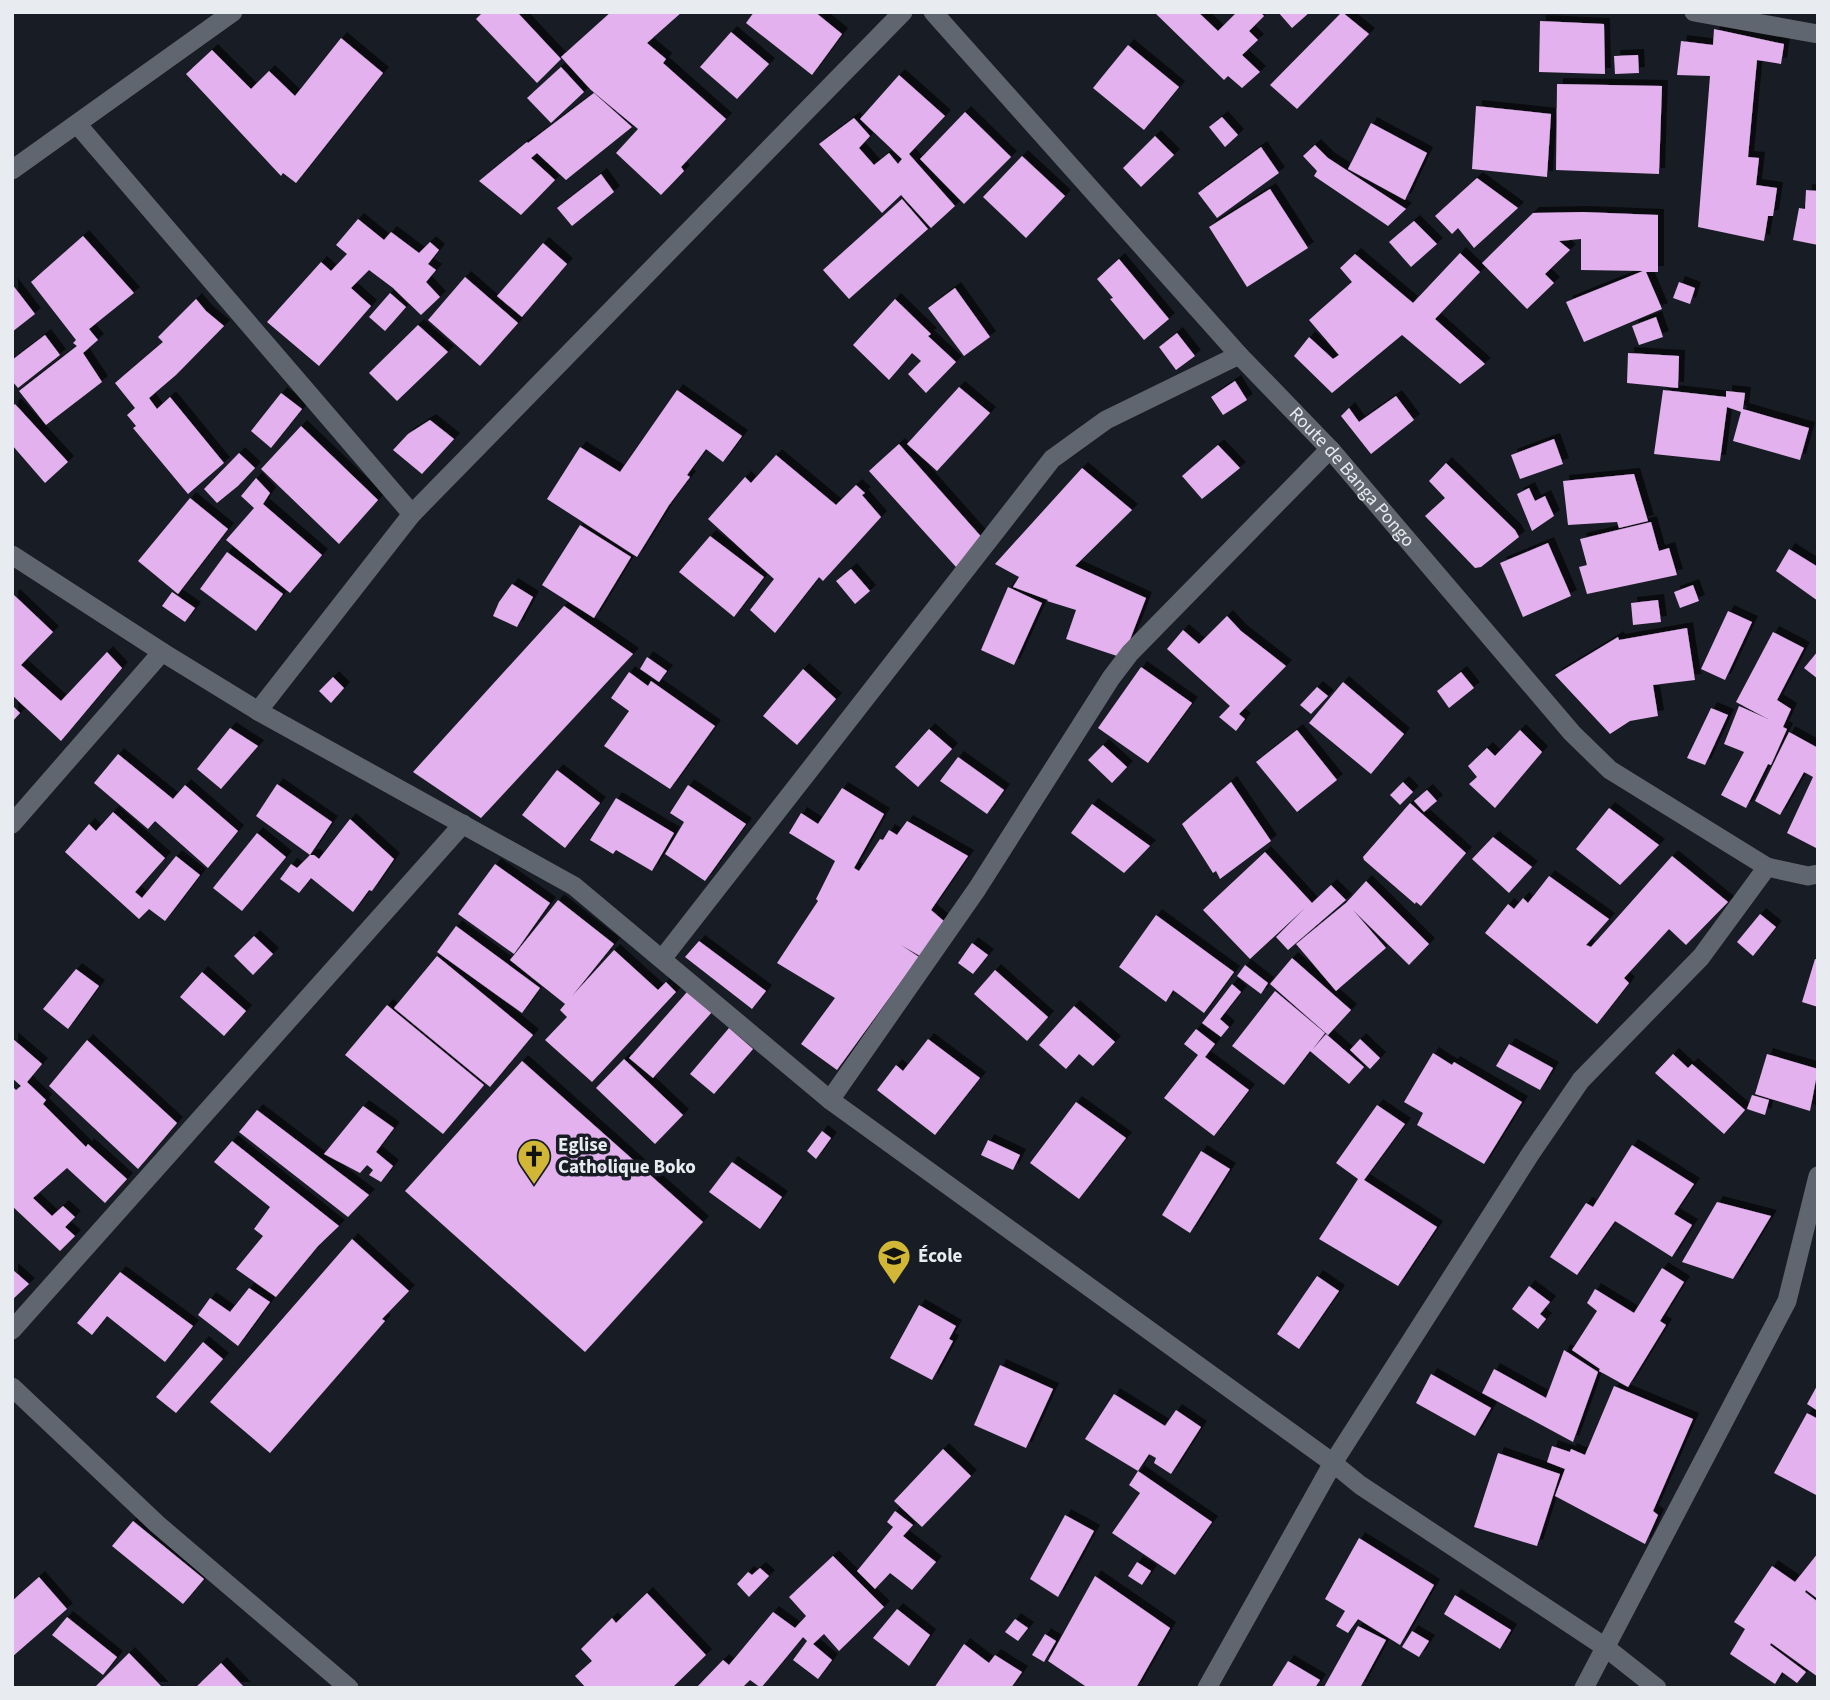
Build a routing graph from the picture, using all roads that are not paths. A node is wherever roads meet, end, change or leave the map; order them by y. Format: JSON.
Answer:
{"nodes":[{"id":1,"x":233,"y":12,"type":"edge"},
{"id":2,"x":903,"y":12,"type":"edge"},
{"id":3,"x":933,"y":12,"type":"edge"},
{"id":4,"x":1694,"y":12,"type":"edge"},
{"id":5,"x":1818,"y":34,"type":"edge"},
{"id":6,"x":77,"y":124,"type":"junction"},
{"id":7,"x":12,"y":170,"type":"edge"},
{"id":8,"x":1239,"y":355,"type":"junction"},
{"id":9,"x":1331,"y":449,"type":"junction"},
{"id":10,"x":412,"y":514,"type":"junction"},
{"id":11,"x":12,"y":555,"type":"edge"},
{"id":12,"x":162,"y":652,"type":"junction"},
{"id":13,"x":258,"y":711,"type":"junction"},
{"id":14,"x":12,"y":824,"type":"edge"},
{"id":15,"x":463,"y":824,"type":"junction"},
{"id":16,"x":1767,"y":867,"type":"junction"},
{"id":17,"x":1818,"y":874,"type":"edge"},
{"id":18,"x":662,"y":959,"type":"junction"},
{"id":19,"x":830,"y":1100,"type":"junction"},
{"id":20,"x":1818,"y":1175,"type":"edge"},
{"id":21,"x":12,"y":1330,"type":"edge"},
{"id":22,"x":12,"y":1387,"type":"edge"},
{"id":23,"x":1333,"y":1463,"type":"junction"},
{"id":24,"x":1605,"y":1647,"type":"junction"},
{"id":25,"x":349,"y":1688,"type":"edge"},
{"id":26,"x":1207,"y":1688,"type":"edge"},
{"id":27,"x":1584,"y":1688,"type":"edge"},
{"id":28,"x":1657,"y":1688,"type":"edge"}],
"edges":[{"from":1,"to":6,"type":"street"},
{"from":2,"to":10,"type":"street"},
{"from":3,"to":8,"type":"street","name":"Route de Banga Pongo"},
{"from":4,"to":5,"type":"street"},
{"from":6,"to":7,"type":"street"},
{"from":6,"to":10,"type":"street"},
{"from":8,"to":9,"type":"street","name":"Route de Banga Pongo"},
{"from":8,"to":18,"type":"street"},
{"from":9,"to":16,"type":"street","name":"Route de Banga Pongo"},
{"from":9,"to":19,"type":"street"},
{"from":10,"to":13,"type":"street"},
{"from":11,"to":12,"type":"street"},
{"from":12,"to":13,"type":"street"},
{"from":12,"to":14,"type":"street"},
{"from":13,"to":15,"type":"street"},
{"from":15,"to":18,"type":"street"},
{"from":15,"to":21,"type":"street"},
{"from":16,"to":17,"type":"street","name":"Route de Banga Pongo"},
{"from":16,"to":23,"type":"street"},
{"from":18,"to":19,"type":"street"},
{"from":19,"to":23,"type":"street"},
{"from":20,"to":24,"type":"street"},
{"from":22,"to":25,"type":"street"},
{"from":23,"to":24,"type":"street"},
{"from":23,"to":26,"type":"street"},
{"from":24,"to":27,"type":"street"},
{"from":24,"to":28,"type":"street"}]}
